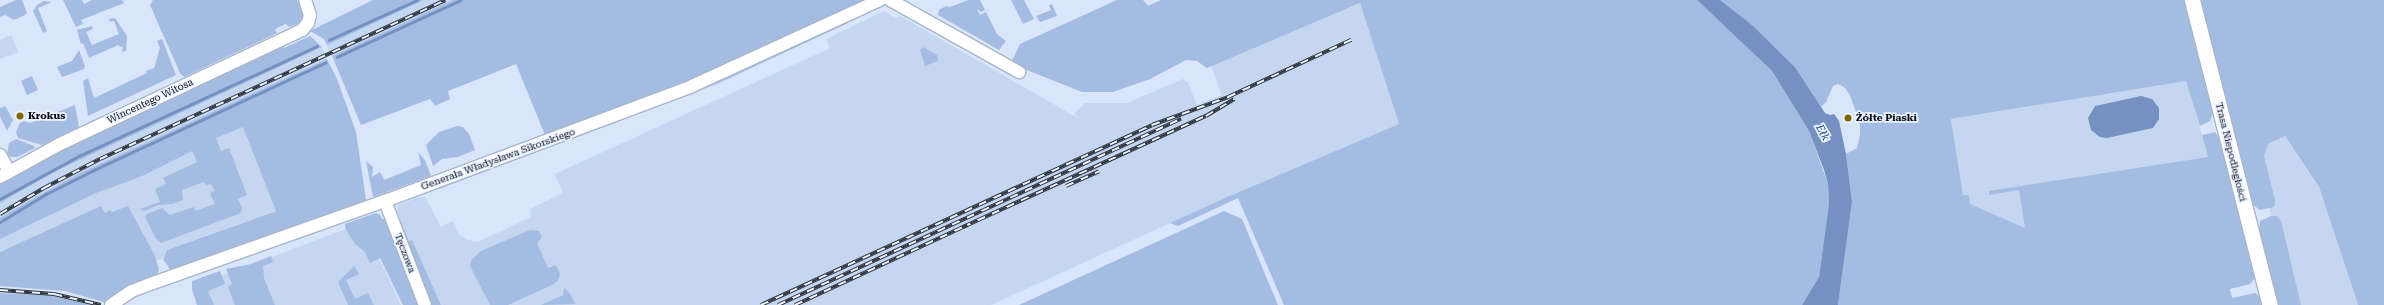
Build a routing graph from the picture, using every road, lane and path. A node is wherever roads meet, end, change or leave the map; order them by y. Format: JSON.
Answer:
{"nodes":[{"id":1,"x":305,"y":0,"type":"edge"},
{"id":2,"x":880,"y":0,"type":"edge"},
{"id":3,"x":890,"y":0,"type":"edge"},
{"id":4,"x":2192,"y":0,"type":"edge"},
{"id":5,"x":1019,"y":72,"type":"dead end"},
{"id":6,"x":0,"y":155,"type":"edge"},
{"id":7,"x":4,"y":174,"type":"edge"},
{"id":8,"x":385,"y":201,"type":"junction"},
{"id":9,"x":111,"y":305,"type":"edge"},
{"id":10,"x":425,"y":305,"type":"edge"},
{"id":11,"x":2270,"y":305,"type":"edge"}],
"edges":[{"from":1,"to":7,"type":"street","name":"Wincentego Witosa"},
{"from":2,"to":8,"type":"street","name":"Generała Władysława Sikorskiego"},
{"from":3,"to":5,"type":"street"},
{"from":4,"to":11,"type":"main road","name":"Trasa Niepodległości"},
{"from":6,"to":7,"type":"street"},
{"from":8,"to":9,"type":"street","name":"Generała Władysława Sikorskiego"},
{"from":8,"to":10,"type":"street","name":"Tęczowa"}]}
